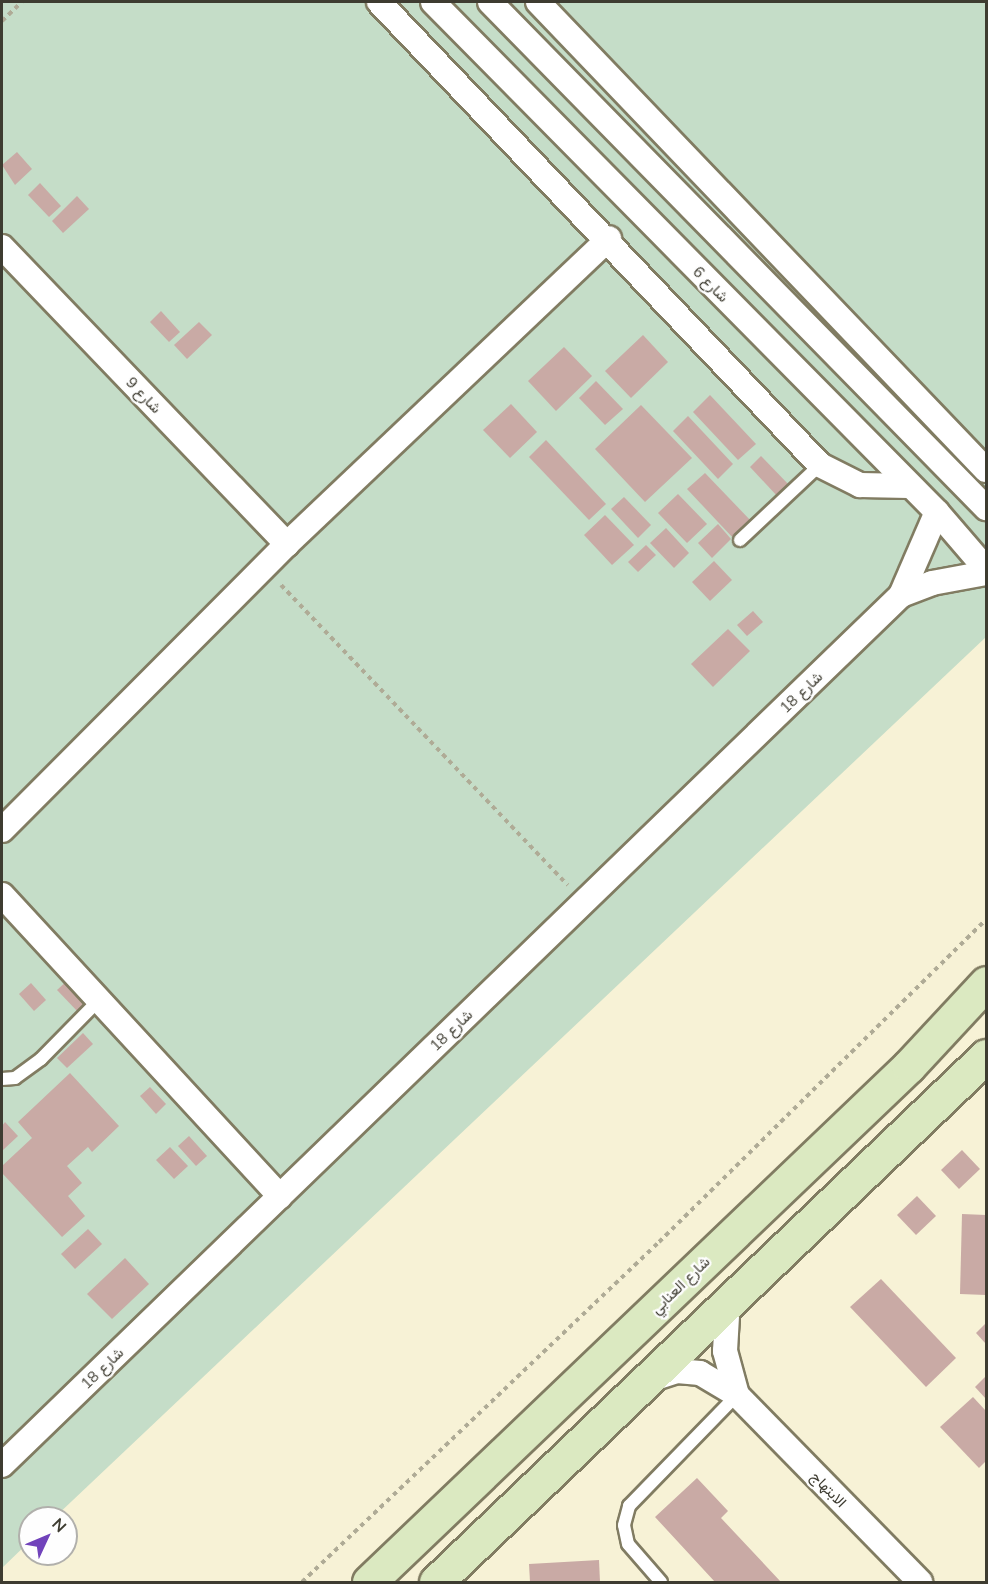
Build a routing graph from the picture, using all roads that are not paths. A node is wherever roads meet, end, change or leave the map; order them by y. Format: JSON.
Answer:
{"nodes":[{"id":1,"x":379,"y":2,"type":"edge"},
{"id":2,"x":433,"y":2,"type":"edge"},
{"id":3,"x":490,"y":2,"type":"edge"},
{"id":4,"x":538,"y":2,"type":"edge"},
{"id":5,"x":609,"y":238,"type":"junction"},
{"id":6,"x":2,"y":247,"type":"edge"},
{"id":7,"x":820,"y":465,"type":"junction"},
{"id":8,"x":987,"y":470,"type":"edge"},
{"id":9,"x":909,"y":486,"type":"junction"},
{"id":10,"x":987,"y":508,"type":"edge"},
{"id":11,"x":937,"y":512,"type":"junction"},
{"id":12,"x":740,"y":540,"type":"dead end"},
{"id":13,"x":287,"y":544,"type":"junction"},
{"id":14,"x":987,"y":571,"type":"edge"},
{"id":15,"x":901,"y":595,"type":"junction"},
{"id":16,"x":2,"y":830,"type":"edge"},
{"id":17,"x":2,"y":895,"type":"edge"},
{"id":18,"x":987,"y":983,"type":"edge"},
{"id":19,"x":98,"y":1001,"type":"junction"},
{"id":20,"x":987,"y":1056,"type":"edge"},
{"id":21,"x":2,"y":1079,"type":"edge"},
{"id":22,"x":280,"y":1196,"type":"junction"},
{"id":23,"x":728,"y":1299,"type":"junction"},
{"id":24,"x":643,"y":1381,"type":"junction"},
{"id":25,"x":737,"y":1395,"type":"junction"},
{"id":26,"x":2,"y":1465,"type":"edge"},
{"id":27,"x":369,"y":1582,"type":"edge"},
{"id":28,"x":436,"y":1582,"type":"edge"},
{"id":29,"x":661,"y":1582,"type":"edge"},
{"id":30,"x":920,"y":1582,"type":"edge"}],
"edges":[{"from":1,"to":5,"type":"street"},
{"from":2,"to":9,"type":"street","name":"شارع 6"},
{"from":3,"to":10,"type":"street"},
{"from":4,"to":8,"type":"street"},
{"from":5,"to":7,"type":"street"},
{"from":5,"to":13,"type":"street"},
{"from":6,"to":13,"type":"street","name":"شارع 9"},
{"from":7,"to":9,"type":"street"},
{"from":7,"to":12,"type":"lane"},
{"from":9,"to":11,"type":"street","name":"شارع 6"},
{"from":11,"to":14,"type":"street","name":"شارع 6"},
{"from":11,"to":15,"type":"street","name":"شارع 18"},
{"from":13,"to":16,"type":"street"},
{"from":14,"to":15,"type":"street","name":"شارع 18"},
{"from":15,"to":22,"type":"street","name":"شارع 18"},
{"from":17,"to":19,"type":"street"},
{"from":18,"to":27,"type":"street","name":"شارع العنابي"},
{"from":19,"to":21,"type":"lane"},
{"from":19,"to":22,"type":"street"},
{"from":20,"to":23,"type":"street"},
{"from":22,"to":26,"type":"street","name":"شارع 18"},
{"from":23,"to":24,"type":"street"},
{"from":23,"to":25,"type":"street","name":"الابتهاج"},
{"from":24,"to":25,"type":"street","name":"الابتهاج"},
{"from":24,"to":28,"type":"street"},
{"from":25,"to":29,"type":"lane"},
{"from":25,"to":30,"type":"street","name":"الابتهاج"}]}
